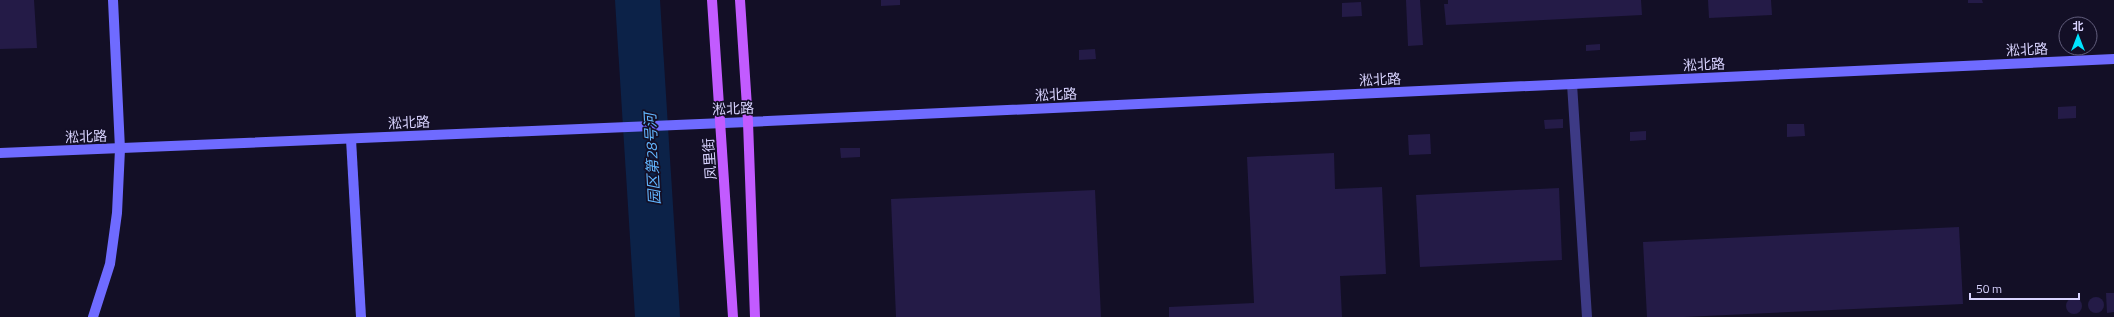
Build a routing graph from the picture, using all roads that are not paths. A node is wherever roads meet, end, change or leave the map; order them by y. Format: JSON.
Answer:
{"nodes":[{"id":1,"x":113,"y":0,"type":"edge"},
{"id":2,"x":712,"y":0,"type":"edge"},
{"id":3,"x":740,"y":0,"type":"edge"},
{"id":4,"x":2114,"y":59,"type":"edge"},
{"id":5,"x":1572,"y":84,"type":"junction"},
{"id":6,"x":748,"y":122,"type":"junction"},
{"id":7,"x":721,"y":123,"type":"junction"},
{"id":8,"x":351,"y":139,"type":"junction"},
{"id":9,"x":120,"y":149,"type":"junction"},
{"id":10,"x":0,"y":153,"type":"edge"},
{"id":11,"x":93,"y":317,"type":"edge"},
{"id":12,"x":361,"y":317,"type":"edge"},
{"id":13,"x":733,"y":317,"type":"edge"},
{"id":14,"x":755,"y":317,"type":"edge"},
{"id":15,"x":1587,"y":317,"type":"edge"}],
"edges":[{"from":1,"to":9,"type":"street"},
{"from":2,"to":7,"type":"main road","name":"凤里街"},
{"from":3,"to":6,"type":"main road"},
{"from":4,"to":5,"type":"street","name":"淞北路"},
{"from":5,"to":6,"type":"street","name":"淞北路"},
{"from":5,"to":15,"type":"street"},
{"from":6,"to":7,"type":"street","name":"淞北路"},
{"from":6,"to":14,"type":"main road"},
{"from":7,"to":8,"type":"street","name":"淞北路"},
{"from":7,"to":13,"type":"main road","name":"凤里街"},
{"from":8,"to":9,"type":"street","name":"淞北路"},
{"from":8,"to":12,"type":"street"},
{"from":9,"to":10,"type":"street","name":"淞北路"},
{"from":9,"to":11,"type":"street"}]}
